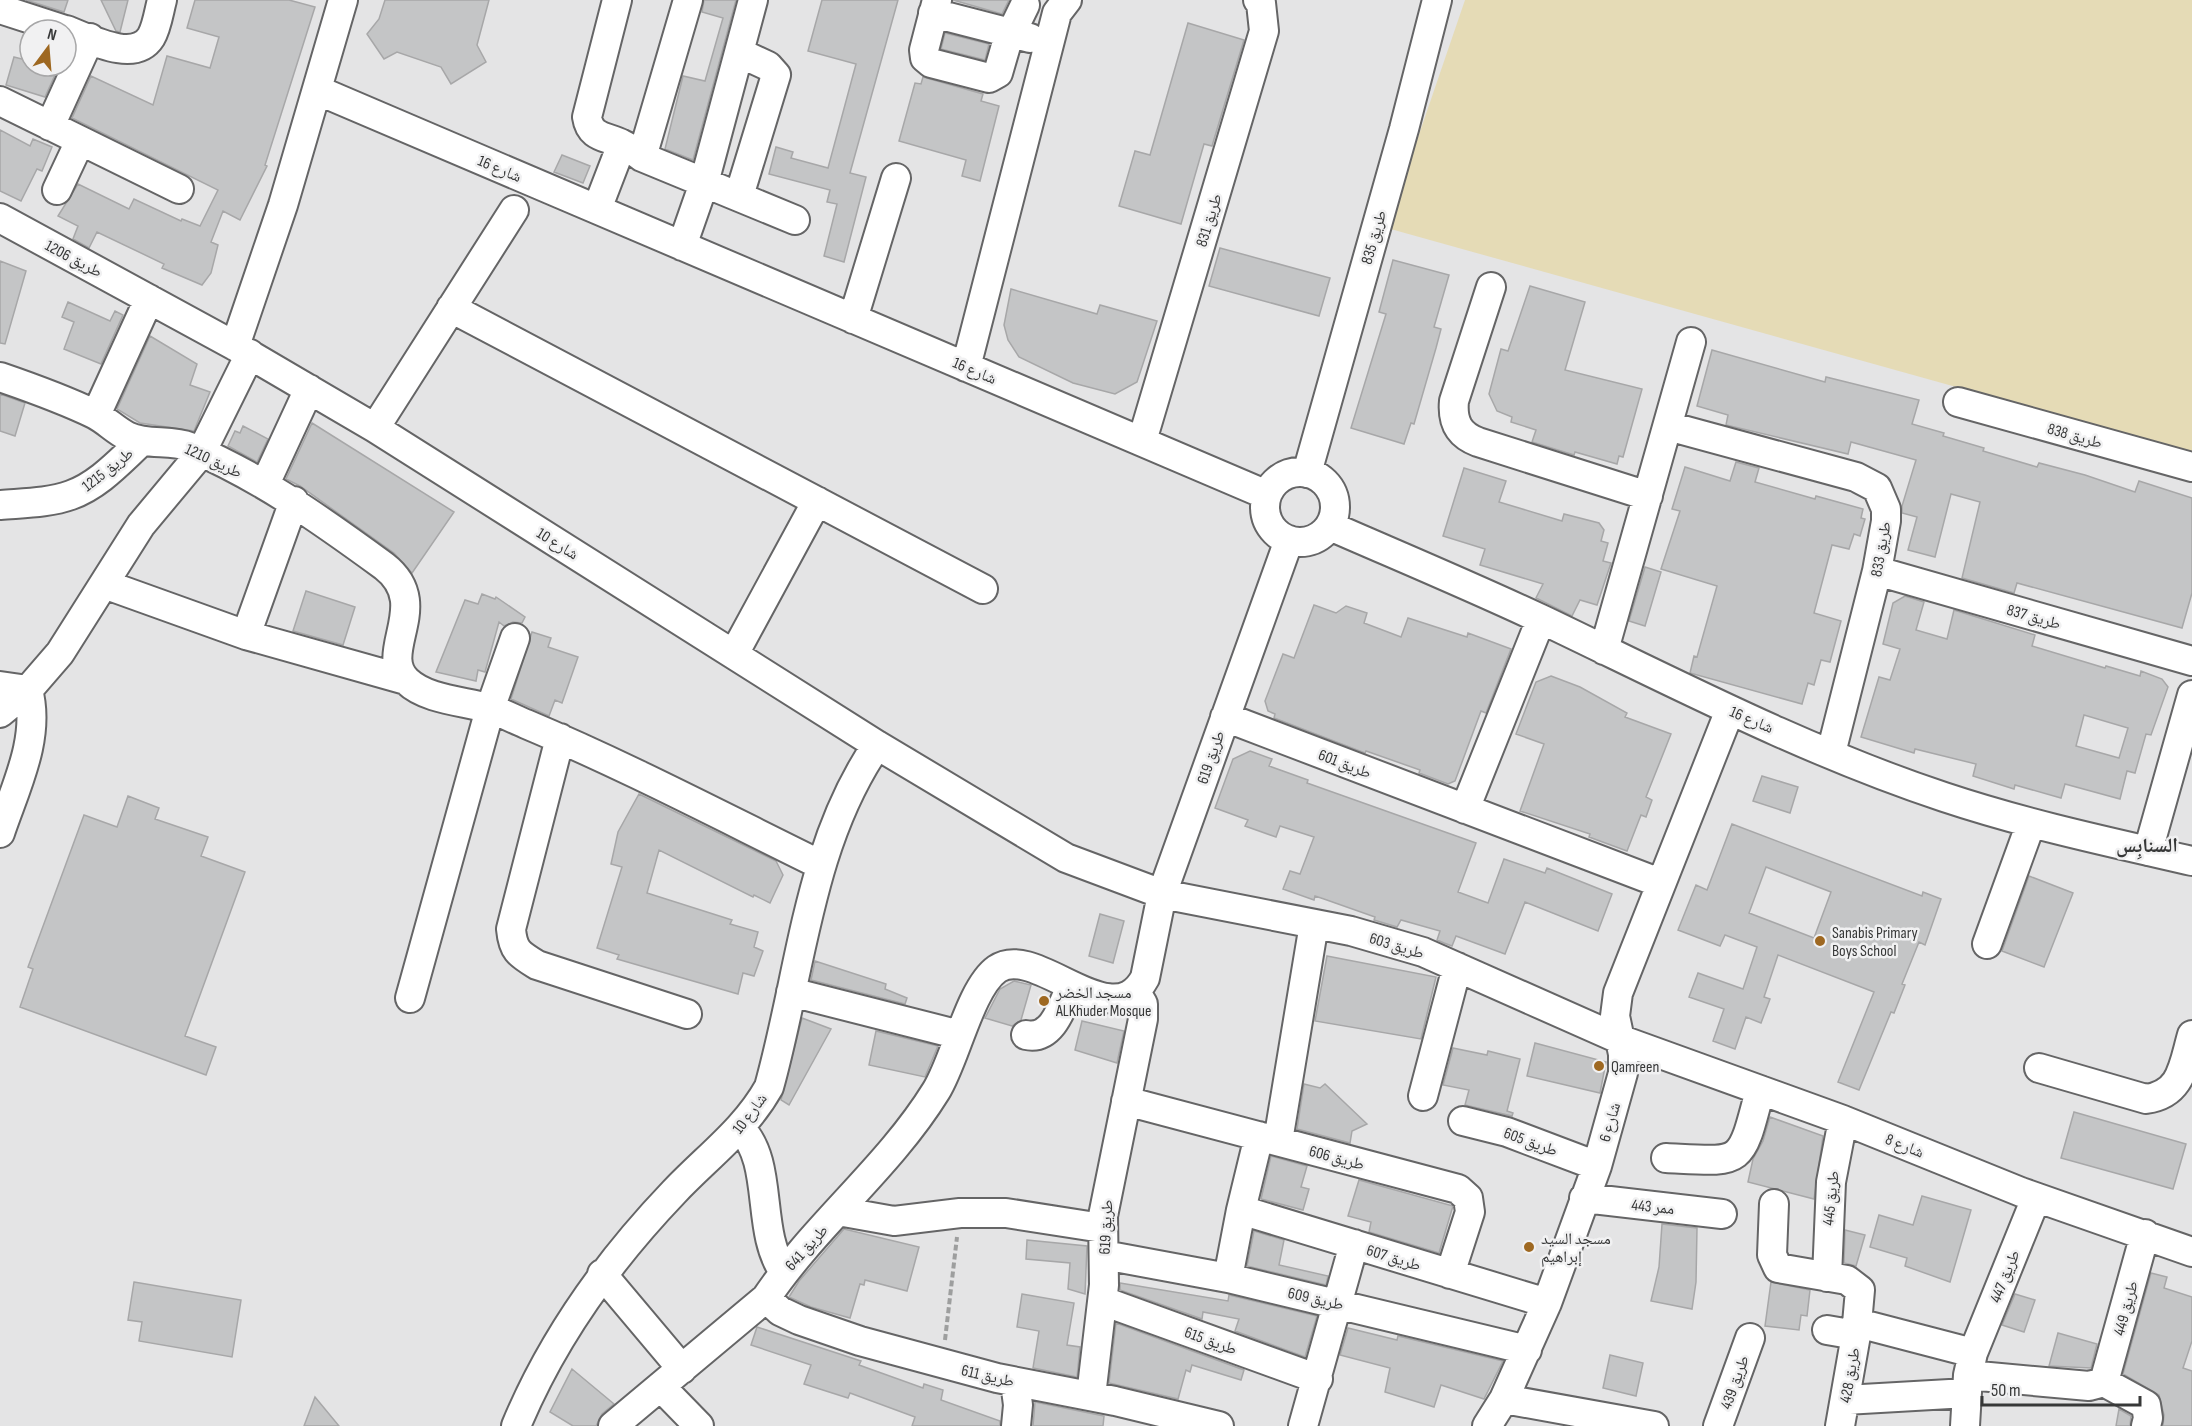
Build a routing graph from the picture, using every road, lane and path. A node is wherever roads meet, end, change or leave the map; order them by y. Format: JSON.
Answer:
{"nodes":[{"id":1,"x":162,"y":0,"type":"edge"},
{"id":2,"x":343,"y":0,"type":"edge"},
{"id":3,"x":617,"y":0,"type":"edge"},
{"id":4,"x":688,"y":0,"type":"edge"},
{"id":5,"x":753,"y":0,"type":"edge"},
{"id":6,"x":1067,"y":0,"type":"edge"},
{"id":7,"x":1258,"y":0,"type":"edge"},
{"id":8,"x":1437,"y":0,"type":"edge"},
{"id":9,"x":1025,"y":5,"type":"dead end"},
{"id":10,"x":935,"y":7,"type":"edge"},
{"id":11,"x":0,"y":9,"type":"edge"},
{"id":12,"x":28,"y":18,"type":"edge"},
{"id":13,"x":78,"y":34,"type":"edge"},
{"id":14,"x":1011,"y":34,"type":"junction"},
{"id":15,"x":1050,"y":41,"type":"junction"},
{"id":16,"x":740,"y":53,"type":"junction"},
{"id":17,"x":62,"y":78,"type":"edge"},
{"id":18,"x":317,"y":90,"type":"junction"},
{"id":19,"x":0,"y":101,"type":"edge"},
{"id":20,"x":50,"y":126,"type":"junction"},
{"id":21,"x":80,"y":141,"type":"junction"},
{"id":22,"x":632,"y":151,"type":"junction"},
{"id":23,"x":896,"y":178,"type":"dead end"},
{"id":24,"x":704,"y":183,"type":"junction"},
{"id":25,"x":179,"y":189,"type":"dead end"},
{"id":26,"x":57,"y":190,"type":"dead end"},
{"id":27,"x":739,"y":196,"type":"junction"},
{"id":28,"x":597,"y":209,"type":"junction"},
{"id":29,"x":514,"y":210,"type":"dead end"},
{"id":30,"x":0,"y":218,"type":"edge"},
{"id":31,"x":795,"y":220,"type":"dead end"},
{"id":32,"x":682,"y":246,"type":"junction"},
{"id":33,"x":1491,"y":287,"type":"dead end"},
{"id":34,"x":149,"y":299,"type":"junction"},
{"id":35,"x":451,"y":308,"type":"junction"},
{"id":36,"x":853,"y":319,"type":"junction"},
{"id":37,"x":1692,"y":342,"type":"dead end"},
{"id":38,"x":242,"y":350,"type":"junction"},
{"id":39,"x":966,"y":367,"type":"junction"},
{"id":40,"x":0,"y":378,"type":"edge"},
{"id":41,"x":309,"y":389,"type":"junction"},
{"id":42,"x":1958,"y":402,"type":"dead end"},
{"id":43,"x":96,"y":415,"type":"junction"},
{"id":44,"x":1668,"y":426,"type":"junction"},
{"id":45,"x":375,"y":428,"type":"junction"},
{"id":46,"x":142,"y":441,"type":"junction"},
{"id":47,"x":1142,"y":441,"type":"junction"},
{"id":48,"x":201,"y":453,"type":"junction"},
{"id":49,"x":2192,"y":467,"type":"edge"},
{"id":50,"x":1307,"y":473,"type":"junction"},
{"id":51,"x":265,"y":484,"type":"junction"},
{"id":52,"x":1267,"y":495,"type":"junction"},
{"id":53,"x":1648,"y":496,"type":"junction"},
{"id":54,"x":294,"y":501,"type":"junction"},
{"id":55,"x":817,"y":501,"type":"junction"},
{"id":56,"x":0,"y":505,"type":"edge"},
{"id":57,"x":1330,"y":526,"type":"junction"},
{"id":58,"x":1288,"y":540,"type":"junction"},
{"id":59,"x":1877,"y":571,"type":"junction"},
{"id":60,"x":104,"y":584,"type":"junction"},
{"id":61,"x":983,"y":589,"type":"dead end"},
{"id":62,"x":1541,"y":619,"type":"junction"},
{"id":63,"x":246,"y":635,"type":"junction"},
{"id":64,"x":515,"y":638,"type":"dead end"},
{"id":65,"x":1604,"y":650,"type":"junction"},
{"id":66,"x":734,"y":654,"type":"junction"},
{"id":67,"x":2192,"y":661,"type":"edge"},
{"id":68,"x":406,"y":680,"type":"junction"},
{"id":69,"x":0,"y":686,"type":"edge"},
{"id":70,"x":28,"y":690,"type":"junction"},
{"id":71,"x":2192,"y":696,"type":"edge"},
{"id":72,"x":490,"y":709,"type":"junction"},
{"id":73,"x":1730,"y":710,"type":"junction"},
{"id":74,"x":0,"y":714,"type":"edge"},
{"id":75,"x":1225,"y":717,"type":"junction"},
{"id":76,"x":560,"y":738,"type":"junction"},
{"id":77,"x":877,"y":745,"type":"junction"},
{"id":78,"x":1831,"y":753,"type":"junction"},
{"id":79,"x":1465,"y":809,"type":"junction"},
{"id":80,"x":2031,"y":823,"type":"junction"},
{"id":81,"x":0,"y":833,"type":"edge"},
{"id":82,"x":2148,"y":851,"type":"junction"},
{"id":83,"x":2192,"y":861,"type":"edge"},
{"id":84,"x":821,"y":865,"type":"junction"},
{"id":85,"x":1660,"y":883,"type":"junction"},
{"id":86,"x":1162,"y":894,"type":"junction"},
{"id":87,"x":1314,"y":924,"type":"junction"},
{"id":88,"x":1987,"y":944,"type":"dead end"},
{"id":89,"x":1457,"y":967,"type":"junction"},
{"id":90,"x":1141,"y":985,"type":"junction"},
{"id":91,"x":1071,"y":986,"type":"junction"},
{"id":92,"x":791,"y":992,"type":"junction"},
{"id":93,"x":410,"y":998,"type":"dead end"},
{"id":94,"x":687,"y":1014,"type":"dead end"},
{"id":95,"x":963,"y":1027,"type":"junction"},
{"id":96,"x":1026,"y":1035,"type":"dead end"},
{"id":97,"x":2192,"y":1035,"type":"edge"},
{"id":98,"x":1618,"y":1039,"type":"junction"},
{"id":99,"x":2188,"y":1066,"type":"edge"},
{"id":100,"x":2039,"y":1068,"type":"dead end"},
{"id":101,"x":1760,"y":1090,"type":"junction"},
{"id":102,"x":1423,"y":1096,"type":"dead end"},
{"id":103,"x":1126,"y":1101,"type":"junction"},
{"id":104,"x":1843,"y":1120,"type":"junction"},
{"id":105,"x":1463,"y":1121,"type":"dead end"},
{"id":106,"x":740,"y":1128,"type":"junction"},
{"id":107,"x":1269,"y":1139,"type":"junction"},
{"id":108,"x":1665,"y":1158,"type":"dead end"},
{"id":109,"x":1597,"y":1167,"type":"junction"},
{"id":110,"x":1584,"y":1198,"type":"junction"},
{"id":111,"x":2036,"y":1198,"type":"junction"},
{"id":112,"x":1774,"y":1204,"type":"dead end"},
{"id":113,"x":1241,"y":1210,"type":"junction"},
{"id":114,"x":838,"y":1211,"type":"junction"},
{"id":115,"x":960,"y":1213,"type":"junction"},
{"id":116,"x":1722,"y":1214,"type":"dead end"},
{"id":117,"x":2145,"y":1234,"type":"junction"},
{"id":118,"x":1103,"y":1241,"type":"junction"},
{"id":119,"x":1354,"y":1244,"type":"junction"},
{"id":120,"x":2192,"y":1252,"type":"edge"},
{"id":121,"x":784,"y":1272,"type":"junction"},
{"id":122,"x":602,"y":1274,"type":"junction"},
{"id":123,"x":1450,"y":1274,"type":"junction"},
{"id":124,"x":1827,"y":1277,"type":"junction"},
{"id":125,"x":1228,"y":1278,"type":"junction"},
{"id":126,"x":766,"y":1298,"type":"junction"},
{"id":127,"x":1103,"y":1301,"type":"junction"},
{"id":128,"x":1547,"y":1303,"type":"junction"},
{"id":129,"x":1340,"y":1304,"type":"junction"},
{"id":130,"x":1857,"y":1329,"type":"junction"},
{"id":131,"x":1827,"y":1330,"type":"dead end"},
{"id":132,"x":1750,"y":1338,"type":"dead end"},
{"id":133,"x":1527,"y":1350,"type":"junction"},
{"id":134,"x":942,"y":1365,"type":"junction"},
{"id":135,"x":1969,"y":1374,"type":"junction"},
{"id":136,"x":672,"y":1378,"type":"junction"},
{"id":137,"x":1318,"y":1379,"type":"junction"},
{"id":138,"x":1015,"y":1382,"type":"junction"},
{"id":139,"x":2104,"y":1382,"type":"junction"},
{"id":140,"x":1504,"y":1399,"type":"junction"},
{"id":141,"x":1106,"y":1408,"type":"edge"},
{"id":142,"x":1842,"y":1413,"type":"edge"},
{"id":143,"x":1600,"y":1421,"type":"edge"},
{"id":144,"x":516,"y":1426,"type":"edge"},
{"id":145,"x":613,"y":1426,"type":"edge"},
{"id":146,"x":699,"y":1426,"type":"edge"},
{"id":147,"x":1016,"y":1426,"type":"edge"},
{"id":148,"x":1219,"y":1426,"type":"edge"},
{"id":149,"x":1303,"y":1426,"type":"edge"},
{"id":150,"x":1487,"y":1426,"type":"edge"},
{"id":151,"x":1654,"y":1426,"type":"edge"},
{"id":152,"x":1718,"y":1426,"type":"edge"},
{"id":153,"x":1965,"y":1426,"type":"edge"},
{"id":154,"x":2146,"y":1426,"type":"edge"}],
"edges":[{"from":1,"to":13,"type":"street"},
{"from":2,"to":18,"type":"street"},
{"from":3,"to":22,"type":"street"},
{"from":4,"to":22,"type":"street"},
{"from":5,"to":16,"type":"street"},
{"from":6,"to":15,"type":"street"},
{"from":7,"to":47,"type":"street","name":"طريق 831"},
{"from":8,"to":50,"type":"street","name":"طريق 835"},
{"from":9,"to":14,"type":"street"},
{"from":10,"to":14,"type":"street"},
{"from":10,"to":14,"type":"street"},
{"from":11,"to":12,"type":"street"},
{"from":14,"to":15,"type":"street"},
{"from":15,"to":39,"type":"street"},
{"from":16,"to":24,"type":"street"},
{"from":16,"to":27,"type":"street"},
{"from":17,"to":20,"type":"street"},
{"from":18,"to":28,"type":"street","name":"شارع 16"},
{"from":18,"to":38,"type":"street"},
{"from":19,"to":20,"type":"street"},
{"from":20,"to":21,"type":"street"},
{"from":21,"to":25,"type":"street"},
{"from":21,"to":26,"type":"street"},
{"from":22,"to":24,"type":"street"},
{"from":22,"to":28,"type":"street"},
{"from":23,"to":36,"type":"street"},
{"from":24,"to":27,"type":"street"},
{"from":24,"to":32,"type":"street"},
{"from":27,"to":31,"type":"street"},
{"from":28,"to":32,"type":"street","name":"شارع 16"},
{"from":29,"to":35,"type":"street"},
{"from":30,"to":34,"type":"street","name":"طريق 1206"},
{"from":32,"to":36,"type":"street","name":"شارع 16"},
{"from":33,"to":53,"type":"street"},
{"from":34,"to":38,"type":"street","name":"طريق 1206"},
{"from":34,"to":43,"type":"street"},
{"from":35,"to":45,"type":"street"},
{"from":35,"to":55,"type":"street"},
{"from":36,"to":39,"type":"street","name":"شارع 16"},
{"from":37,"to":44,"type":"street"},
{"from":38,"to":41,"type":"street","name":"شارع 10"},
{"from":38,"to":48,"type":"street"},
{"from":39,"to":47,"type":"street","name":"شارع 16"},
{"from":40,"to":43,"type":"street","name":"طريق 1210"},
{"from":41,"to":45,"type":"street","name":"شارع 10"},
{"from":41,"to":51,"type":"street"},
{"from":42,"to":49,"type":"street","name":"طريق 838"},
{"from":43,"to":46,"type":"street","name":"طريق 1210"},
{"from":44,"to":53,"type":"street"},
{"from":44,"to":59,"type":"street","name":"طريق 833"},
{"from":45,"to":66,"type":"street","name":"شارع 10"},
{"from":46,"to":48,"type":"street","name":"طريق 1210"},
{"from":46,"to":56,"type":"street","name":"طريق 1215"},
{"from":47,"to":52,"type":"street","name":"شارع 16"},
{"from":48,"to":51,"type":"street","name":"طريق 1210"},
{"from":48,"to":60,"type":"street"},
{"from":50,"to":52,"type":"street"},
{"from":50,"to":57,"type":"street"},
{"from":51,"to":54,"type":"street","name":"طريق 1210"},
{"from":52,"to":58,"type":"street"},
{"from":53,"to":65,"type":"street"},
{"from":54,"to":63,"type":"street"},
{"from":54,"to":68,"type":"street","name":"طريق 1210"},
{"from":55,"to":61,"type":"street"},
{"from":55,"to":66,"type":"street"},
{"from":57,"to":58,"type":"street"},
{"from":57,"to":62,"type":"street","name":"شارع 16"},
{"from":58,"to":75,"type":"street","name":"طريق 619"},
{"from":59,"to":67,"type":"street","name":"طريق 837"},
{"from":59,"to":78,"type":"street","name":"طريق 833"},
{"from":60,"to":63,"type":"street"},
{"from":60,"to":70,"type":"street"},
{"from":62,"to":65,"type":"street","name":"شارع 16"},
{"from":62,"to":79,"type":"street"},
{"from":63,"to":68,"type":"street"},
{"from":64,"to":72,"type":"street"},
{"from":65,"to":73,"type":"street","name":"شارع 16"},
{"from":66,"to":77,"type":"street","name":"شارع 10"},
{"from":68,"to":72,"type":"street"},
{"from":69,"to":70,"type":"street"},
{"from":70,"to":74,"type":"street"},
{"from":70,"to":81,"type":"street"},
{"from":71,"to":82,"type":"street"},
{"from":72,"to":76,"type":"street"},
{"from":72,"to":93,"type":"street"},
{"from":73,"to":78,"type":"street","name":"شارع 16"},
{"from":73,"to":85,"type":"street","name":"شارع 6"},
{"from":75,"to":79,"type":"street","name":"طريق 601"},
{"from":75,"to":86,"type":"street","name":"طريق 619"},
{"from":76,"to":84,"type":"street"},
{"from":76,"to":94,"type":"street"},
{"from":77,"to":84,"type":"street","name":"شارع 10"},
{"from":77,"to":86,"type":"street","name":"شارع 10"},
{"from":78,"to":80,"type":"street","name":"شارع 16"},
{"from":79,"to":85,"type":"street","name":"طريق 601"},
{"from":80,"to":82,"type":"street","name":"شارع 16"},
{"from":80,"to":88,"type":"street"},
{"from":82,"to":83,"type":"street","name":"شارع 16"},
{"from":84,"to":92,"type":"street","name":"شارع 10"},
{"from":85,"to":98,"type":"street","name":"شارع 6"},
{"from":86,"to":87,"type":"street","name":"طريق 603"},
{"from":86,"to":90,"type":"street","name":"طريق 619"},
{"from":87,"to":89,"type":"street","name":"طريق 603"},
{"from":87,"to":107,"type":"street"},
{"from":89,"to":98,"type":"street","name":"طريق 603"},
{"from":89,"to":102,"type":"street"},
{"from":90,"to":91,"type":"street"},
{"from":90,"to":103,"type":"street","name":"طريق 619"},
{"from":91,"to":95,"type":"street","name":"طريق 641"},
{"from":91,"to":96,"type":"street"},
{"from":92,"to":95,"type":"street"},
{"from":92,"to":106,"type":"street","name":"شارع 10"},
{"from":95,"to":114,"type":"street","name":"طريق 641"},
{"from":97,"to":99,"type":"street"},
{"from":98,"to":101,"type":"street","name":"شارع 8"},
{"from":98,"to":109,"type":"street","name":"شارع 6"},
{"from":99,"to":100,"type":"street"},
{"from":101,"to":104,"type":"street","name":"شارع 8"},
{"from":101,"to":108,"type":"street"},
{"from":103,"to":107,"type":"street","name":"طريق 606"},
{"from":103,"to":118,"type":"street","name":"طريق 619"},
{"from":104,"to":111,"type":"street","name":"شارع 8"},
{"from":104,"to":124,"type":"street","name":"طريق 445"},
{"from":105,"to":109,"type":"street","name":"طريق 605"},
{"from":106,"to":121,"type":"street"},
{"from":106,"to":122,"type":"street","name":"شارع 10"},
{"from":107,"to":113,"type":"street"},
{"from":107,"to":123,"type":"street","name":"طريق 606"},
{"from":109,"to":110,"type":"street","name":"شارع 6"},
{"from":110,"to":116,"type":"street","name":"ممر 443"},
{"from":110,"to":128,"type":"street","name":"شارع 6"},
{"from":111,"to":117,"type":"street","name":"شارع 8"},
{"from":111,"to":135,"type":"street","name":"طريق 447"},
{"from":112,"to":124,"type":"street"},
{"from":113,"to":119,"type":"street","name":"طريق 607"},
{"from":113,"to":125,"type":"street"},
{"from":114,"to":115,"type":"street","name":"طريق 609"},
{"from":114,"to":121,"type":"street","name":"طريق 641"},
{"from":115,"to":118,"type":"street","name":"طريق 609"},
{"from":115,"to":134,"type":"path"},
{"from":117,"to":120,"type":"street","name":"شارع 8"},
{"from":117,"to":139,"type":"street","name":"طريق 449"},
{"from":118,"to":125,"type":"street","name":"طريق 609"},
{"from":118,"to":127,"type":"street","name":"طريق 619"},
{"from":119,"to":123,"type":"street","name":"طريق 607"},
{"from":119,"to":129,"type":"street"},
{"from":121,"to":126,"type":"street","name":"طريق 641"},
{"from":122,"to":136,"type":"street"},
{"from":122,"to":144,"type":"street","name":"شارع 10"},
{"from":123,"to":128,"type":"street","name":"طريق 607"},
{"from":124,"to":130,"type":"street"},
{"from":125,"to":129,"type":"street","name":"طريق 609"},
{"from":126,"to":134,"type":"street","name":"طريق 611"},
{"from":126,"to":136,"type":"street","name":"طريق 641"},
{"from":127,"to":137,"type":"street","name":"طريق 615"},
{"from":127,"to":141,"type":"street","name":"طريق 619"},
{"from":128,"to":133,"type":"street","name":"شارع 6"},
{"from":129,"to":133,"type":"street","name":"طريق 609"},
{"from":129,"to":137,"type":"street"},
{"from":130,"to":131,"type":"street"},
{"from":130,"to":135,"type":"street"},
{"from":130,"to":142,"type":"street","name":"طريق 428"},
{"from":132,"to":152,"type":"street","name":"طريق 439"},
{"from":133,"to":140,"type":"street","name":"شارع 6"},
{"from":134,"to":138,"type":"street","name":"طريق 611"},
{"from":135,"to":139,"type":"street"},
{"from":135,"to":142,"type":"street"},
{"from":135,"to":153,"type":"street","name":"طريق 447"},
{"from":136,"to":145,"type":"street","name":"طريق 641"},
{"from":136,"to":146,"type":"street"},
{"from":137,"to":149,"type":"street"},
{"from":138,"to":141,"type":"street","name":"طريق 611"},
{"from":138,"to":147,"type":"street"},
{"from":139,"to":154,"type":"street"},
{"from":140,"to":143,"type":"street"},
{"from":140,"to":150,"type":"street","name":"شارع 6"},
{"from":141,"to":148,"type":"street","name":"طريق 611"},
{"from":143,"to":151,"type":"street"}]}
